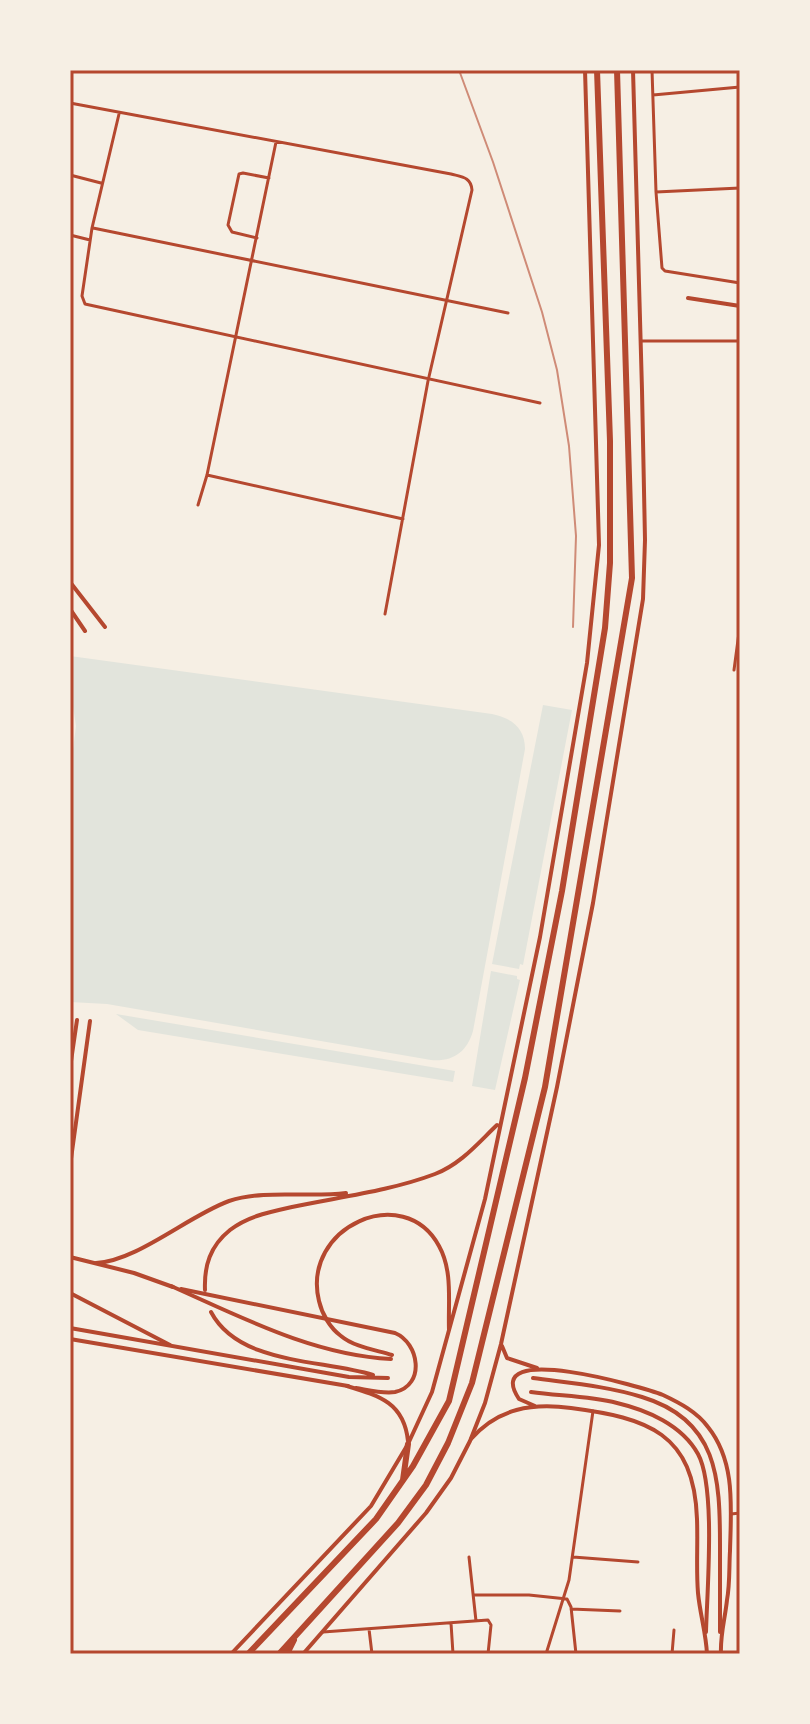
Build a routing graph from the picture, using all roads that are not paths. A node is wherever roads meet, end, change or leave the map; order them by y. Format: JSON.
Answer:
{"nodes":[{"id":1,"x":585,"y":70,"type":"edge"},
{"id":2,"x":597,"y":70,"type":"edge"},
{"id":3,"x":617,"y":70,"type":"edge"},
{"id":4,"x":633,"y":70,"type":"edge"},
{"id":5,"x":652,"y":70,"type":"edge"},
{"id":6,"x":740,"y":87,"type":"edge"},
{"id":7,"x":653,"y":95,"type":"junction"},
{"id":8,"x":70,"y":103,"type":"edge"},
{"id":9,"x":119,"y":113,"type":"junction"},
{"id":10,"x":276,"y":142,"type":"junction"},
{"id":11,"x":70,"y":175,"type":"edge"},
{"id":12,"x":269,"y":178,"type":"junction"},
{"id":13,"x":103,"y":183,"type":"junction"},
{"id":14,"x":740,"y":188,"type":"edge"},
{"id":15,"x":656,"y":192,"type":"junction"},
{"id":16,"x":92,"y":228,"type":"junction"},
{"id":17,"x":70,"y":235,"type":"edge"},
{"id":18,"x":257,"y":238,"type":"junction"},
{"id":19,"x":90,"y":240,"type":"junction"},
{"id":20,"x":252,"y":261,"type":"junction"},
{"id":21,"x":740,"y":283,"type":"edge"},
{"id":22,"x":688,"y":298,"type":"dead end"},
{"id":23,"x":446,"y":301,"type":"junction"},
{"id":24,"x":740,"y":306,"type":"edge"},
{"id":25,"x":508,"y":313,"type":"dead end"},
{"id":26,"x":236,"y":338,"type":"junction"},
{"id":27,"x":641,"y":341,"type":"junction"},
{"id":28,"x":740,"y":341,"type":"edge"},
{"id":29,"x":428,"y":381,"type":"junction"},
{"id":30,"x":540,"y":403,"type":"dead end"},
{"id":31,"x":207,"y":475,"type":"junction"},
{"id":32,"x":198,"y":505,"type":"dead end"},
{"id":33,"x":403,"y":519,"type":"junction"},
{"id":34,"x":70,"y":582,"type":"edge"},
{"id":35,"x":70,"y":609,"type":"edge"},
{"id":36,"x":385,"y":614,"type":"dead end"},
{"id":37,"x":740,"y":625,"type":"edge"},
{"id":38,"x":105,"y":627,"type":"dead end"},
{"id":39,"x":85,"y":631,"type":"dead end"},
{"id":40,"x":740,"y":632,"type":"edge"},
{"id":41,"x":734,"y":670,"type":"dead end"},
{"id":42,"x":77,"y":1020,"type":"dead end"},
{"id":43,"x":90,"y":1021,"type":"dead end"},
{"id":44,"x":70,"y":1068,"type":"edge"},
{"id":45,"x":499,"y":1123,"type":"junction"},
{"id":46,"x":70,"y":1166,"type":"edge"},
{"id":47,"x":382,"y":1188,"type":"junction"},
{"id":48,"x":70,"y":1257,"type":"edge"},
{"id":49,"x":96,"y":1263,"type":"junction"},
{"id":50,"x":171,"y":1286,"type":"junction"},
{"id":51,"x":205,"y":1290,"type":"dead end"},
{"id":52,"x":70,"y":1293,"type":"edge"},
{"id":53,"x":211,"y":1312,"type":"dead end"},
{"id":54,"x":70,"y":1328,"type":"edge"},
{"id":55,"x":449,"y":1336,"type":"junction"},
{"id":56,"x":70,"y":1339,"type":"edge"},
{"id":57,"x":501,"y":1344,"type":"junction"},
{"id":58,"x":176,"y":1348,"type":"junction"},
{"id":59,"x":537,"y":1368,"type":"junction"},
{"id":60,"x":379,"y":1377,"type":"junction"},
{"id":61,"x":388,"y":1378,"type":"dead end"},
{"id":62,"x":533,"y":1378,"type":"dead end"},
{"id":63,"x":347,"y":1386,"type":"junction"},
{"id":64,"x":531,"y":1392,"type":"dead end"},
{"id":65,"x":535,"y":1406,"type":"junction"},
{"id":66,"x":593,"y":1411,"type":"junction"},
{"id":67,"x":470,"y":1441,"type":"junction"},
{"id":68,"x":408,"y":1444,"type":"junction"},
{"id":69,"x":402,"y":1484,"type":"junction"},
{"id":70,"x":740,"y":1513,"type":"edge"},
{"id":71,"x":731,"y":1514,"type":"junction"},
{"id":72,"x":469,"y":1557,"type":"dead end"},
{"id":73,"x":573,"y":1557,"type":"junction"},
{"id":74,"x":638,"y":1562,"type":"dead end"},
{"id":75,"x":474,"y":1595,"type":"junction"},
{"id":76,"x":564,"y":1598,"type":"junction"},
{"id":77,"x":571,"y":1609,"type":"junction"},
{"id":78,"x":620,"y":1611,"type":"dead end"},
{"id":79,"x":476,"y":1621,"type":"junction"},
{"id":80,"x":451,"y":1623,"type":"junction"},
{"id":81,"x":369,"y":1629,"type":"junction"},
{"id":82,"x":674,"y":1630,"type":"dead end"},
{"id":83,"x":323,"y":1632,"type":"junction"},
{"id":84,"x":706,"y":1632,"type":"junction"},
{"id":85,"x":720,"y":1632,"type":"junction"},
{"id":86,"x":298,"y":1633,"type":"junction"},
{"id":87,"x":250,"y":1651,"type":"edge"},
{"id":88,"x":231,"y":1654,"type":"edge"},
{"id":89,"x":279,"y":1654,"type":"edge"},
{"id":90,"x":287,"y":1654,"type":"edge"},
{"id":91,"x":303,"y":1654,"type":"edge"},
{"id":92,"x":372,"y":1654,"type":"edge"},
{"id":93,"x":453,"y":1654,"type":"edge"},
{"id":94,"x":488,"y":1654,"type":"edge"},
{"id":95,"x":546,"y":1654,"type":"edge"},
{"id":96,"x":576,"y":1654,"type":"edge"},
{"id":97,"x":672,"y":1654,"type":"edge"},
{"id":98,"x":707,"y":1654,"type":"edge"},
{"id":99,"x":721,"y":1654,"type":"edge"}],
"edges":[{"from":1,"to":45,"type":"main road"},
{"from":2,"to":69,"type":"highway"},
{"from":3,"to":86,"type":"highway"},
{"from":4,"to":27,"type":"main road"},
{"from":5,"to":7,"type":"street"},
{"from":6,"to":7,"type":"street"},
{"from":7,"to":15,"type":"street"},
{"from":8,"to":9,"type":"street"},
{"from":9,"to":10,"type":"street"},
{"from":9,"to":13,"type":"street"},
{"from":10,"to":12,"type":"street"},
{"from":10,"to":23,"type":"street"},
{"from":11,"to":13,"type":"street"},
{"from":12,"to":18,"type":"street"},
{"from":12,"to":18,"type":"street"},
{"from":13,"to":16,"type":"street"},
{"from":14,"to":15,"type":"street"},
{"from":15,"to":21,"type":"street"},
{"from":16,"to":19,"type":"street"},
{"from":16,"to":20,"type":"street"},
{"from":17,"to":19,"type":"street"},
{"from":18,"to":20,"type":"street"},
{"from":19,"to":26,"type":"street"},
{"from":20,"to":23,"type":"street"},
{"from":20,"to":26,"type":"street"},
{"from":22,"to":24,"type":"main road"},
{"from":23,"to":25,"type":"street"},
{"from":23,"to":29,"type":"street"},
{"from":26,"to":29,"type":"street"},
{"from":26,"to":31,"type":"street"},
{"from":27,"to":28,"type":"street"},
{"from":27,"to":57,"type":"main road"},
{"from":29,"to":30,"type":"street"},
{"from":29,"to":33,"type":"street"},
{"from":31,"to":32,"type":"street"},
{"from":31,"to":33,"type":"street"},
{"from":33,"to":36,"type":"street"},
{"from":34,"to":38,"type":"main road"},
{"from":35,"to":39,"type":"main road"},
{"from":37,"to":40,"type":"street"},
{"from":40,"to":41,"type":"street"},
{"from":42,"to":44,"type":"main road"},
{"from":43,"to":46,"type":"main road"},
{"from":45,"to":47,"type":"main road"},
{"from":45,"to":55,"type":"main road"},
{"from":47,"to":49,"type":"main road"},
{"from":47,"to":51,"type":"main road"},
{"from":48,"to":49,"type":"main road"},
{"from":49,"to":50,"type":"main road"},
{"from":50,"to":55,"type":"main road"},
{"from":50,"to":63,"type":"main road"},
{"from":52,"to":58,"type":"main road"},
{"from":53,"to":60,"type":"main road"},
{"from":54,"to":58,"type":"main road"},
{"from":55,"to":68,"type":"main road"},
{"from":56,"to":63,"type":"main road"},
{"from":57,"to":59,"type":"main road"},
{"from":57,"to":67,"type":"main road"},
{"from":58,"to":60,"type":"main road"},
{"from":59,"to":65,"type":"main road"},
{"from":59,"to":71,"type":"main road"},
{"from":60,"to":61,"type":"main road"},
{"from":62,"to":85,"type":"main road"},
{"from":63,"to":68,"type":"main road"},
{"from":64,"to":84,"type":"main road"},
{"from":65,"to":66,"type":"main road"},
{"from":65,"to":67,"type":"main road"},
{"from":66,"to":73,"type":"street"},
{"from":66,"to":84,"type":"main road"},
{"from":67,"to":83,"type":"main road"},
{"from":68,"to":69,"type":"highway"},
{"from":68,"to":88,"type":"main road"},
{"from":69,"to":87,"type":"highway"},
{"from":70,"to":71,"type":"street"},
{"from":71,"to":85,"type":"main road"},
{"from":72,"to":75,"type":"street"},
{"from":73,"to":74,"type":"street"},
{"from":73,"to":76,"type":"street"},
{"from":75,"to":76,"type":"street"},
{"from":75,"to":79,"type":"street"},
{"from":76,"to":77,"type":"street"},
{"from":76,"to":95,"type":"street"},
{"from":77,"to":78,"type":"street"},
{"from":77,"to":96,"type":"street"},
{"from":79,"to":80,"type":"street"},
{"from":79,"to":94,"type":"street"},
{"from":80,"to":81,"type":"street"},
{"from":80,"to":93,"type":"street"},
{"from":81,"to":83,"type":"street"},
{"from":81,"to":92,"type":"street"},
{"from":82,"to":97,"type":"street"},
{"from":83,"to":91,"type":"main road"},
{"from":84,"to":98,"type":"main road"},
{"from":85,"to":99,"type":"main road"},
{"from":86,"to":89,"type":"highway"},
{"from":86,"to":90,"type":"highway"}]}
